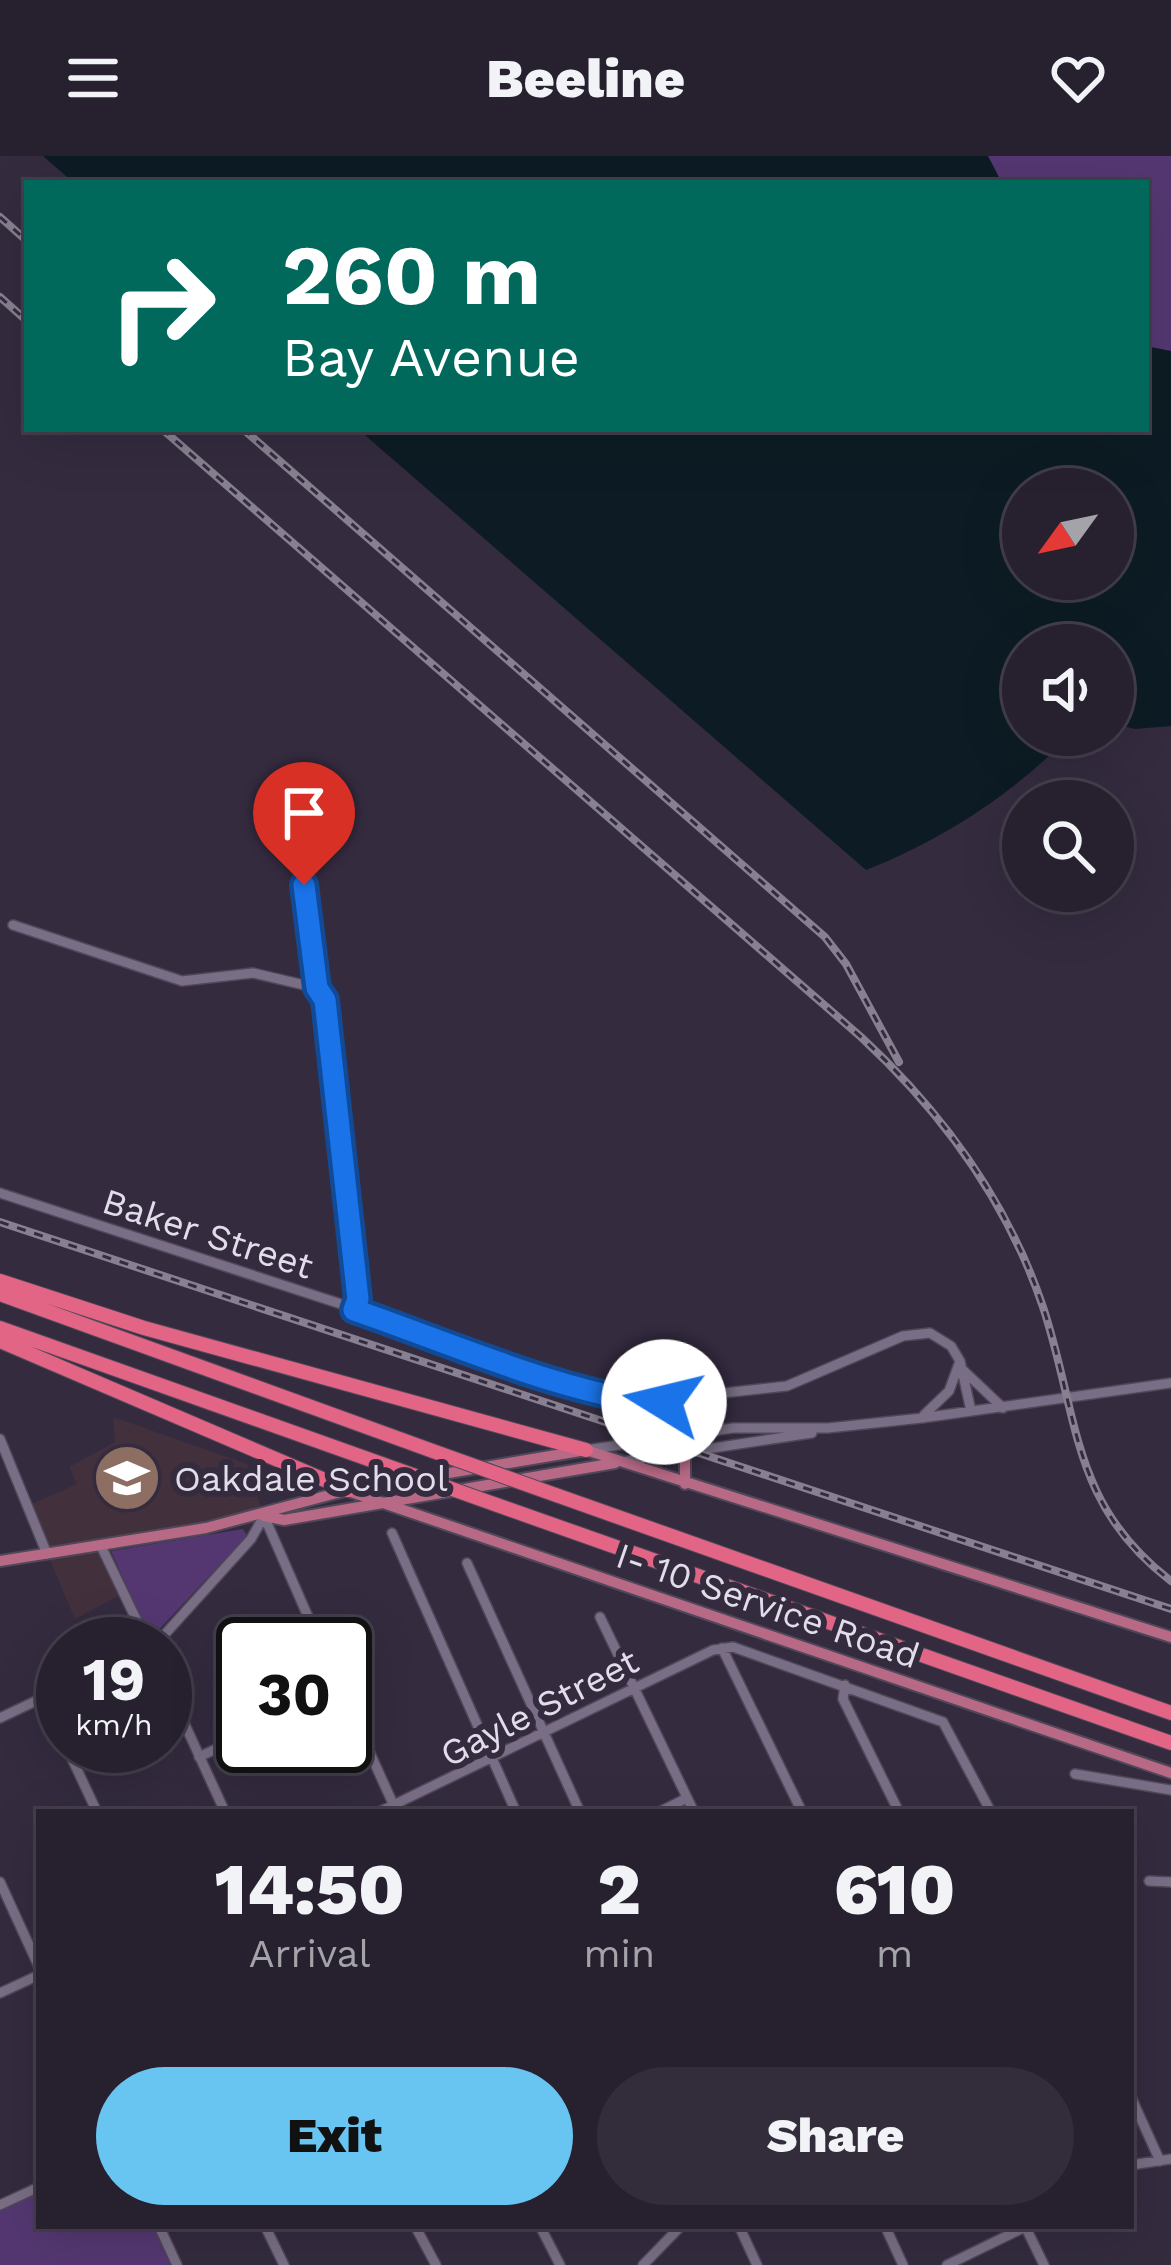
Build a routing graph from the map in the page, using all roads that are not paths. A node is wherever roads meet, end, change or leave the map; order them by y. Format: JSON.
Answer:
{"nodes":[{"id":1,"x":304,"y":885,"type":"dead end"},
{"id":2,"x":14,"y":925,"type":"dead end"},
{"id":3,"x":317,"y":988,"type":"junction"},
{"id":4,"x":0,"y":1193,"type":"edge"},
{"id":5,"x":0,"y":1281,"type":"edge"},
{"id":6,"x":0,"y":1294,"type":"edge"},
{"id":7,"x":354,"y":1310,"type":"junction"},
{"id":8,"x":0,"y":1328,"type":"edge"},
{"id":9,"x":0,"y":1341,"type":"edge"},
{"id":10,"x":962,"y":1365,"type":"junction"},
{"id":11,"x":1171,"y":1382,"type":"edge"},
{"id":12,"x":1003,"y":1408,"type":"junction"},
{"id":13,"x":971,"y":1411,"type":"junction"},
{"id":14,"x":922,"y":1418,"type":"junction"},
{"id":15,"x":829,"y":1429,"type":"junction"},
{"id":16,"x":0,"y":1438,"type":"edge"},
{"id":17,"x":586,"y":1450,"type":"junction"},
{"id":18,"x":685,"y":1451,"type":"junction"},
{"id":19,"x":620,"y":1462,"type":"junction"},
{"id":20,"x":686,"y":1484,"type":"junction"},
{"id":21,"x":348,"y":1490,"type":"junction"},
{"id":22,"x":379,"y":1503,"type":"junction"},
{"id":23,"x":264,"y":1516,"type":"junction"},
{"id":24,"x":392,"y":1533,"type":"dead end"},
{"id":25,"x":101,"y":1546,"type":"junction"},
{"id":26,"x":47,"y":1554,"type":"junction"},
{"id":27,"x":0,"y":1561,"type":"edge"},
{"id":28,"x":467,"y":1563,"type":"dead end"},
{"id":29,"x":600,"y":1616,"type":"dead end"},
{"id":30,"x":138,"y":1617,"type":"edge"},
{"id":31,"x":177,"y":1617,"type":"edge"},
{"id":32,"x":308,"y":1617,"type":"edge"},
{"id":33,"x":1171,"y":1637,"type":"edge"},
{"id":34,"x":722,"y":1648,"type":"junction"},
{"id":35,"x":845,"y":1685,"type":"junction"},
{"id":36,"x":635,"y":1688,"type":"junction"},
{"id":37,"x":36,"y":1700,"type":"edge"},
{"id":38,"x":1171,"y":1712,"type":"edge"},
{"id":39,"x":0,"y":1718,"type":"edge"},
{"id":40,"x":543,"y":1731,"type":"junction"},
{"id":41,"x":192,"y":1739,"type":"edge"},
{"id":42,"x":1171,"y":1743,"type":"edge"},
{"id":43,"x":216,"y":1749,"type":"edge"},
{"id":44,"x":200,"y":1756,"type":"junction"},
{"id":45,"x":372,"y":1758,"type":"edge"},
{"id":46,"x":492,"y":1758,"type":"junction"},
{"id":47,"x":78,"y":1773,"type":"edge"},
{"id":48,"x":1171,"y":1773,"type":"edge"},
{"id":49,"x":1075,"y":1774,"type":"dead end"},
{"id":50,"x":1171,"y":1790,"type":"edge"},
{"id":51,"x":687,"y":1798,"type":"junction"},
{"id":52,"x":394,"y":1806,"type":"junction"},
{"id":53,"x":96,"y":1809,"type":"edge"},
{"id":54,"x":224,"y":1809,"type":"edge"},
{"id":55,"x":386,"y":1809,"type":"edge"},
{"id":56,"x":515,"y":1809,"type":"edge"},
{"id":57,"x":579,"y":1809,"type":"edge"},
{"id":58,"x":665,"y":1809,"type":"edge"},
{"id":59,"x":692,"y":1809,"type":"edge"},
{"id":60,"x":801,"y":1809,"type":"edge"},
{"id":61,"x":898,"y":1809,"type":"edge"},
{"id":62,"x":989,"y":1809,"type":"edge"},
{"id":63,"x":1149,"y":1881,"type":"dead end"},
{"id":64,"x":0,"y":1882,"type":"edge"},
{"id":65,"x":1171,"y":1882,"type":"edge"},
{"id":66,"x":36,"y":1954,"type":"edge"},
{"id":67,"x":36,"y":1973,"type":"edge"},
{"id":68,"x":0,"y":1994,"type":"edge"},
{"id":69,"x":1134,"y":2103,"type":"edge"},
{"id":70,"x":1165,"y":2160,"type":"edge"},
{"id":71,"x":1134,"y":2165,"type":"edge"},
{"id":72,"x":36,"y":2188,"type":"edge"},
{"id":73,"x":0,"y":2205,"type":"edge"},
{"id":74,"x":160,"y":2229,"type":"edge"},
{"id":75,"x":266,"y":2229,"type":"edge"},
{"id":76,"x":418,"y":2229,"type":"edge"},
{"id":77,"x":542,"y":2229,"type":"edge"},
{"id":78,"x":661,"y":2229,"type":"edge"},
{"id":79,"x":678,"y":2229,"type":"edge"},
{"id":80,"x":740,"y":2229,"type":"edge"},
{"id":81,"x":886,"y":2229,"type":"edge"},
{"id":82,"x":1019,"y":2229,"type":"edge"},
{"id":83,"x":1026,"y":2229,"type":"edge"},
{"id":84,"x":668,"y":2240,"type":"junction"},
{"id":85,"x":177,"y":2265,"type":"edge"},
{"id":86,"x":284,"y":2265,"type":"edge"},
{"id":87,"x":436,"y":2265,"type":"edge"},
{"id":88,"x":560,"y":2265,"type":"edge"},
{"id":89,"x":643,"y":2265,"type":"edge"},
{"id":90,"x":757,"y":2265,"type":"edge"},
{"id":91,"x":903,"y":2265,"type":"edge"},
{"id":92,"x":947,"y":2265,"type":"edge"},
{"id":93,"x":1044,"y":2265,"type":"edge"}],
"edges":[{"from":1,"to":3,"type":"street"},
{"from":2,"to":3,"type":"street"},
{"from":3,"to":7,"type":"street"},
{"from":4,"to":7,"type":"street","name":"Baker Street"},
{"from":5,"to":17,"type":"highway"},
{"from":6,"to":38,"type":"highway","bridge":true},
{"from":7,"to":10,"type":"street","name":"Baker Street"},
{"from":8,"to":42,"type":"highway","bridge":true},
{"from":9,"to":21,"type":"highway"},
{"from":10,"to":12,"type":"street"},
{"from":10,"to":13,"type":"street"},
{"from":10,"to":14,"type":"street"},
{"from":11,"to":12,"type":"street"},
{"from":12,"to":13,"type":"street"},
{"from":13,"to":14,"type":"street"},
{"from":14,"to":15,"type":"street"},
{"from":15,"to":17,"type":"street"},
{"from":15,"to":18,"type":"street"},
{"from":16,"to":26,"type":"street"},
{"from":17,"to":19,"type":"main road"},
{"from":17,"to":21,"type":"main road"},
{"from":18,"to":19,"type":"street"},
{"from":18,"to":20,"type":"main road"},
{"from":19,"to":20,"type":"main road"},
{"from":19,"to":22,"type":"main road"},
{"from":20,"to":33,"type":"main road"},
{"from":21,"to":22,"type":"main road","name":"I- 10 Service Road"},
{"from":21,"to":23,"type":"main road"},
{"from":22,"to":23,"type":"main road"},
{"from":22,"to":48,"type":"main road","name":"I- 10 Service Road"},
{"from":23,"to":25,"type":"main road"},
{"from":23,"to":31,"type":"street"},
{"from":23,"to":32,"type":"street"},
{"from":24,"to":46,"type":"street"},
{"from":25,"to":26,"type":"main road"},
{"from":25,"to":30,"type":"street"},
{"from":26,"to":27,"type":"main road"},
{"from":28,"to":40,"type":"street"},
{"from":29,"to":36,"type":"street"},
{"from":34,"to":35,"type":"street"},
{"from":34,"to":36,"type":"street","name":"Gayle Street"},
{"from":34,"to":60,"type":"street"},
{"from":35,"to":61,"type":"street"},
{"from":35,"to":62,"type":"street"},
{"from":36,"to":40,"type":"street","name":"Gayle Street"},
{"from":36,"to":51,"type":"street"},
{"from":37,"to":39,"type":"street"},
{"from":40,"to":46,"type":"street","name":"Gayle Street"},
{"from":40,"to":57,"type":"street"},
{"from":41,"to":44,"type":"street"},
{"from":43,"to":44,"type":"street"},
{"from":44,"to":54,"type":"street"},
{"from":45,"to":52,"type":"street"},
{"from":46,"to":52,"type":"street","name":"Gayle Street"},
{"from":46,"to":56,"type":"street"},
{"from":47,"to":53,"type":"street"},
{"from":49,"to":50,"type":"street"},
{"from":51,"to":58,"type":"street"},
{"from":51,"to":59,"type":"street"},
{"from":52,"to":55,"type":"street","name":"Gayle Street"},
{"from":63,"to":65,"type":"street"},
{"from":64,"to":66,"type":"street"},
{"from":67,"to":68,"type":"street"},
{"from":69,"to":70,"type":"street"},
{"from":70,"to":71,"type":"street"},
{"from":72,"to":73,"type":"street"},
{"from":74,"to":85,"type":"street"},
{"from":75,"to":86,"type":"street"},
{"from":76,"to":87,"type":"street"},
{"from":77,"to":88,"type":"street"},
{"from":78,"to":84,"type":"street"},
{"from":79,"to":84,"type":"street"},
{"from":80,"to":90,"type":"street"},
{"from":81,"to":91,"type":"street"},
{"from":82,"to":92,"type":"street"},
{"from":83,"to":93,"type":"street"},
{"from":84,"to":89,"type":"street"}]}
